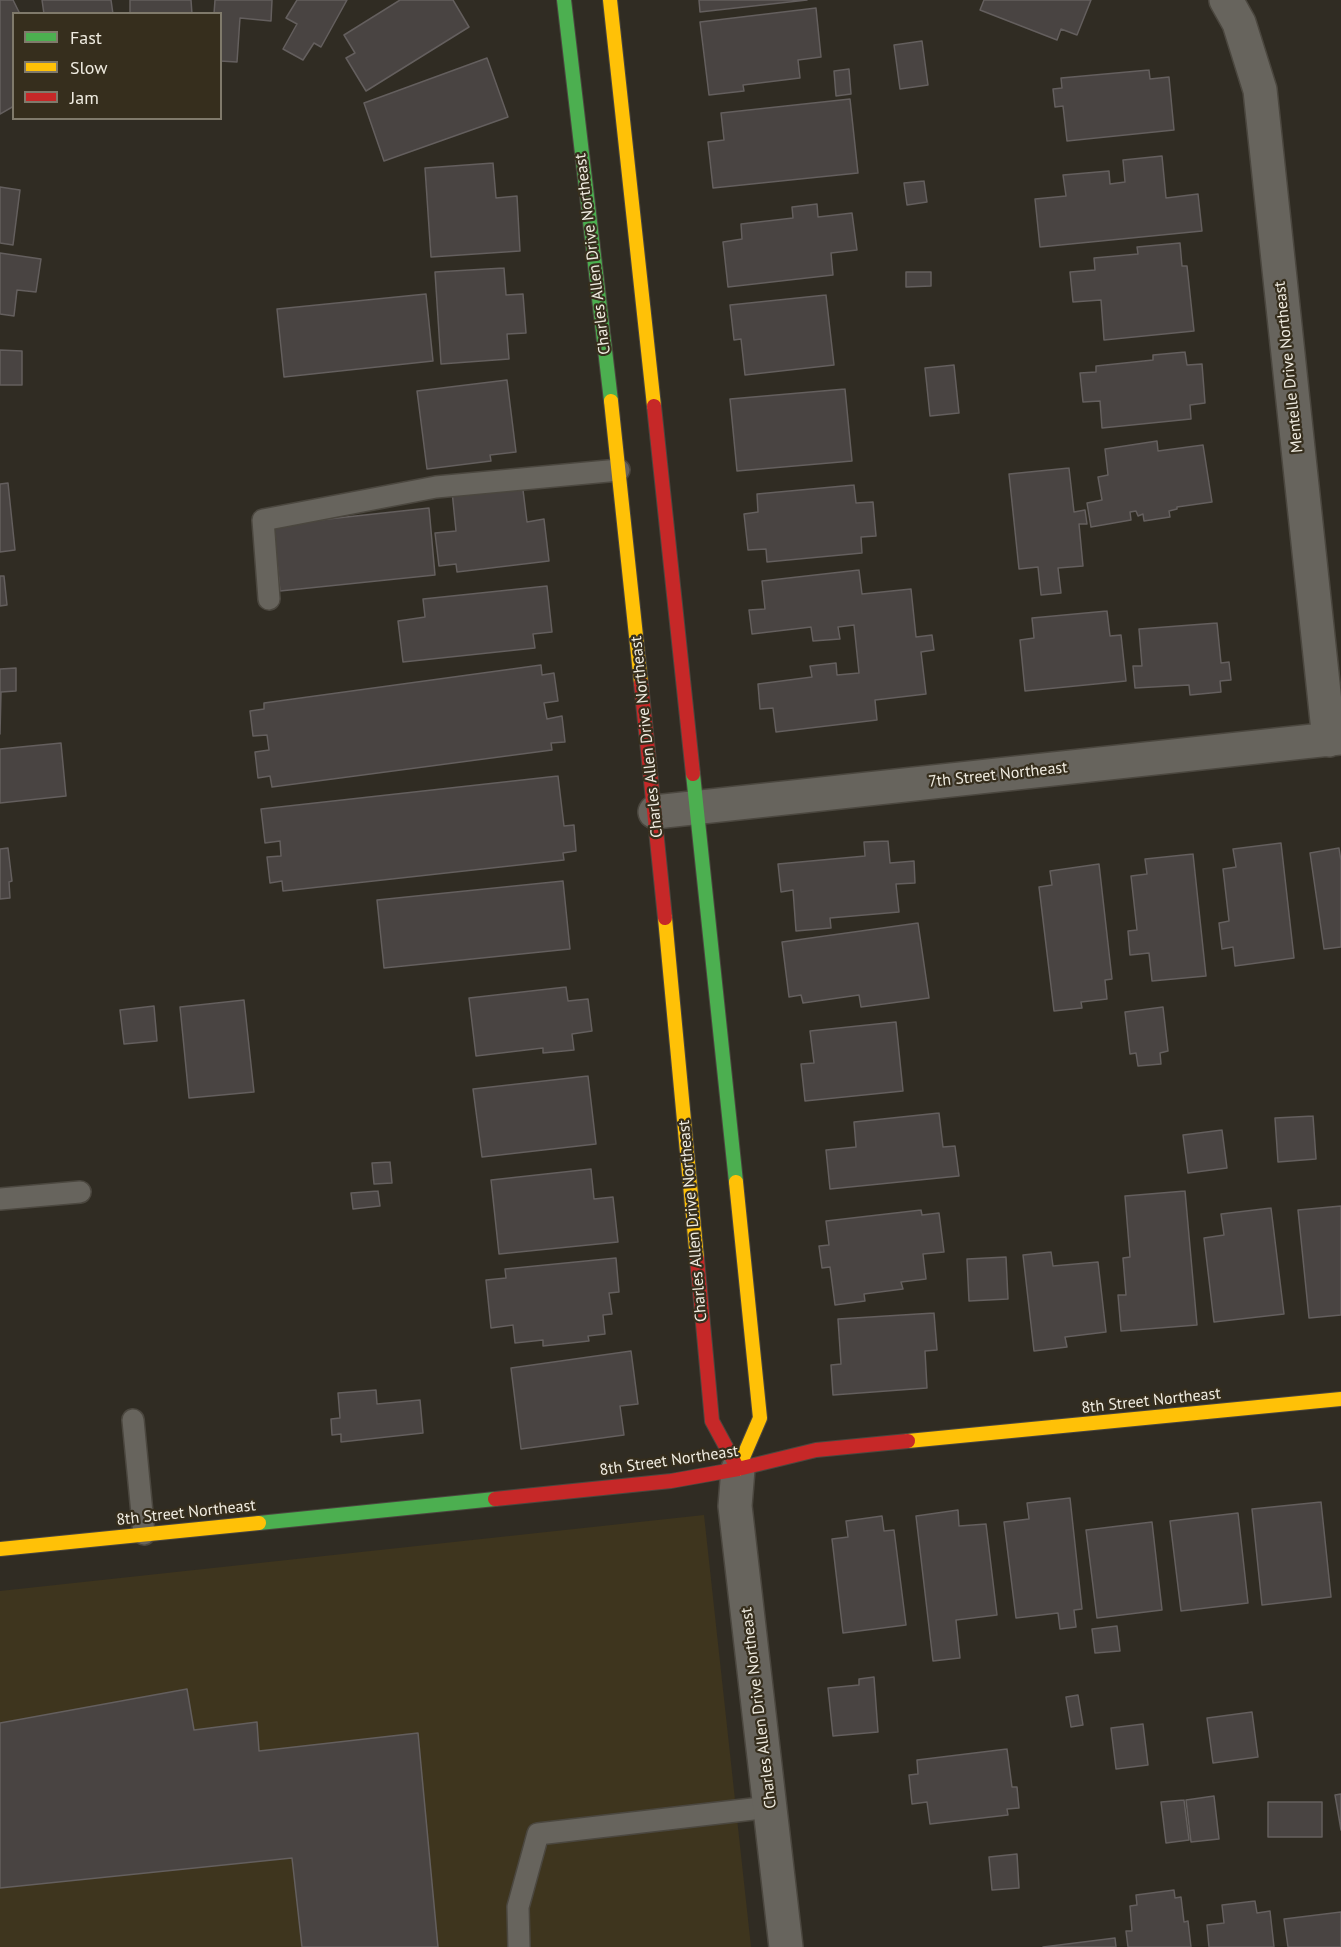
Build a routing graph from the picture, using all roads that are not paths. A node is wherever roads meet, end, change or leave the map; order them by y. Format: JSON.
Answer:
{"nodes":[{"id":1,"x":564,"y":0,"type":"edge"},
{"id":2,"x":610,"y":0,"type":"edge"},
{"id":3,"x":1226,"y":0,"type":"edge"},
{"id":4,"x":618,"y":470,"type":"junction"},
{"id":5,"x":269,"y":599,"type":"dead end"},
{"id":6,"x":1335,"y":739,"type":"edge"},
{"id":7,"x":697,"y":807,"type":"junction"},
{"id":8,"x":655,"y":813,"type":"junction"},
{"id":9,"x":80,"y":1192,"type":"dead end"},
{"id":10,"x":0,"y":1199,"type":"edge"},
{"id":11,"x":1341,"y":1399,"type":"edge"},
{"id":12,"x":133,"y":1420,"type":"dead end"},
{"id":13,"x":738,"y":1469,"type":"junction"},
{"id":14,"x":144,"y":1534,"type":"junction"},
{"id":15,"x":0,"y":1549,"type":"edge"},
{"id":16,"x":770,"y":1807,"type":"junction"},
{"id":17,"x":519,"y":1947,"type":"edge"},
{"id":18,"x":786,"y":1947,"type":"edge"}],
"edges":[{"from":1,"to":4,"type":"street","name":"Charles Allen Drive Northeast"},
{"from":2,"to":7,"type":"street","name":"Charles Allen Drive Northeast"},
{"from":3,"to":6,"type":"street","name":"Mentelle Drive Northeast"},
{"from":4,"to":5,"type":"lane"},
{"from":4,"to":8,"type":"street","name":"Charles Allen Drive Northeast"},
{"from":6,"to":7,"type":"street","name":"7th Street Northeast"},
{"from":7,"to":8,"type":"street","name":"7th Street Northeast"},
{"from":7,"to":13,"type":"street","name":"Charles Allen Drive Northeast"},
{"from":8,"to":13,"type":"street","name":"Charles Allen Drive Northeast"},
{"from":9,"to":10,"type":"lane"},
{"from":11,"to":13,"type":"street","name":"8th Street Northeast"},
{"from":12,"to":14,"type":"lane"},
{"from":13,"to":14,"type":"street","name":"8th Street Northeast"},
{"from":13,"to":16,"type":"street","name":"Charles Allen Drive Northeast"},
{"from":14,"to":15,"type":"street","name":"8th Street Northeast"},
{"from":16,"to":17,"type":"lane"},
{"from":16,"to":18,"type":"street","name":"Charles Allen Drive Northeast"}]}
